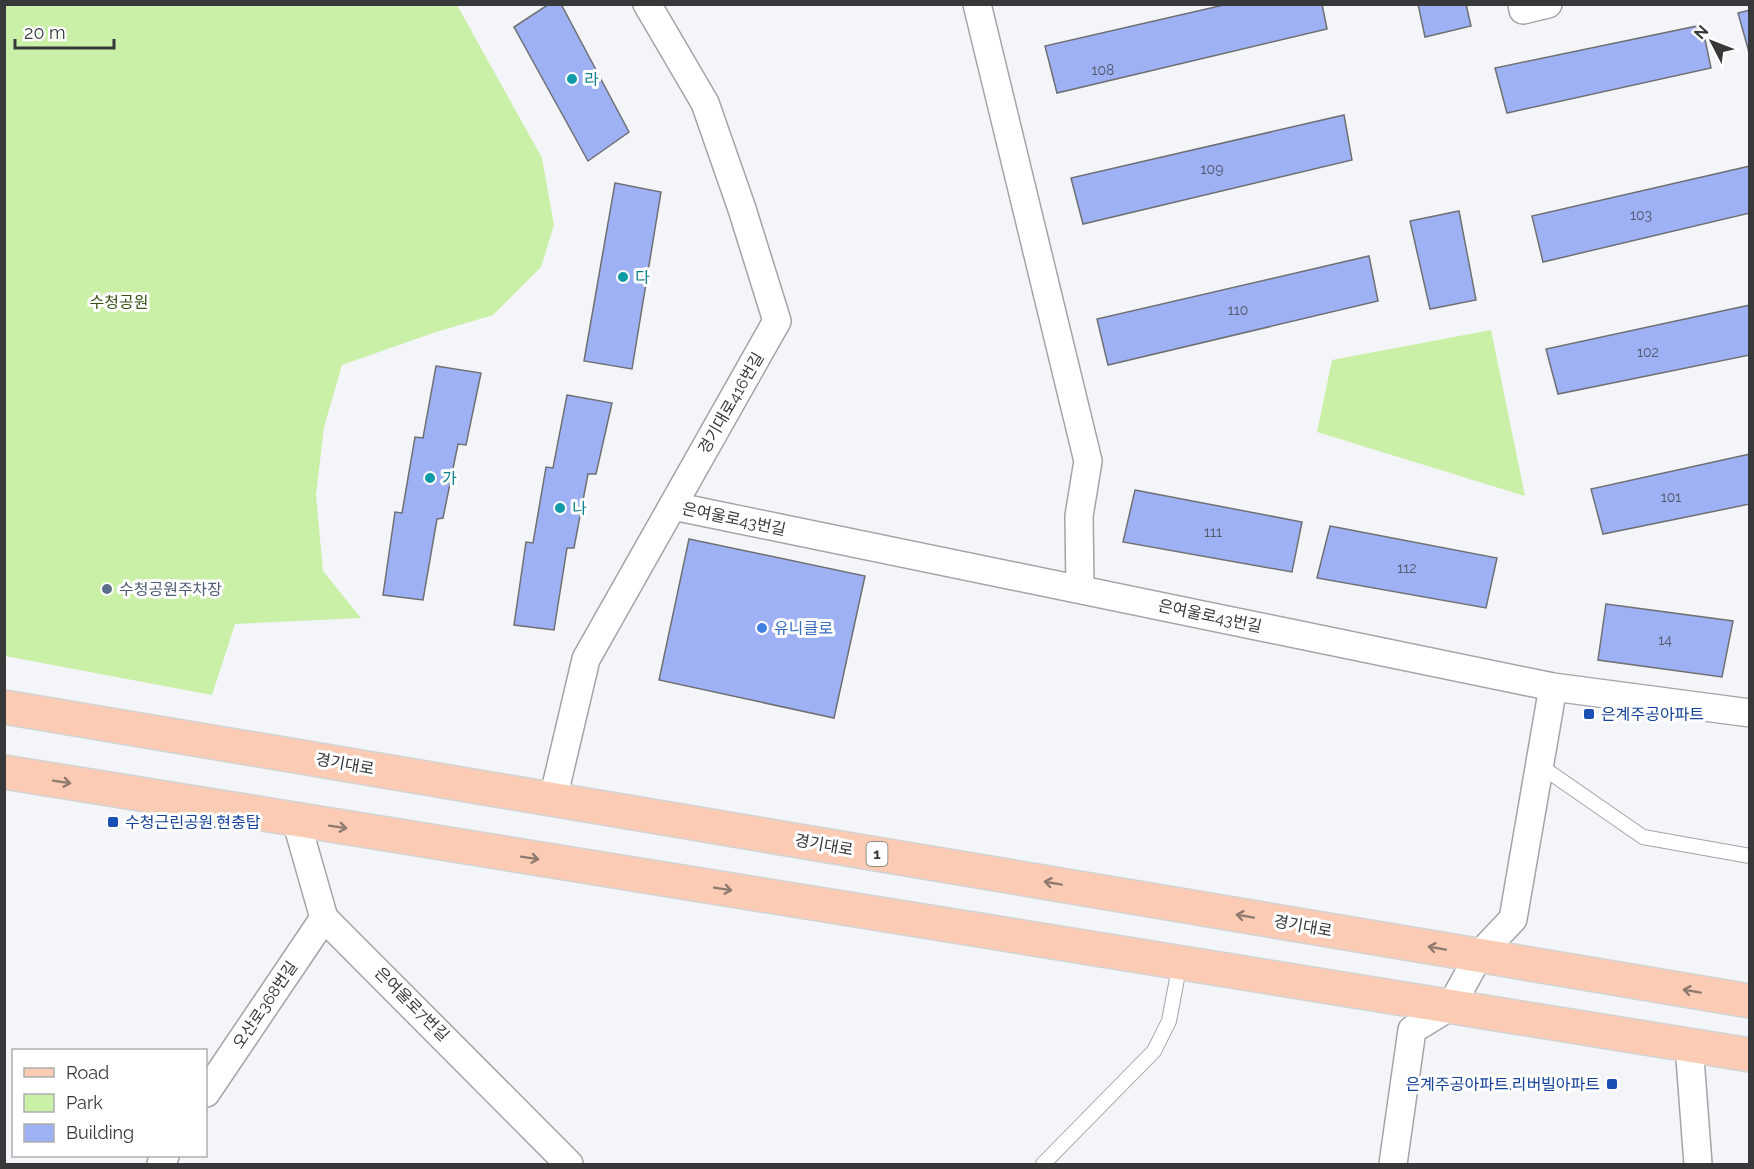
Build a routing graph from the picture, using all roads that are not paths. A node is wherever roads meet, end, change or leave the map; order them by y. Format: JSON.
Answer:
{"nodes":[{"id":1,"x":646,"y":4,"type":"edge"},
{"id":2,"x":977,"y":4,"type":"edge"},
{"id":3,"x":1522,"y":4,"type":"edge"},
{"id":4,"x":1548,"y":4,"type":"edge"},
{"id":5,"x":673,"y":506,"type":"junction"},
{"id":6,"x":1080,"y":590,"type":"junction"},
{"id":7,"x":1553,"y":687,"type":"junction"},
{"id":8,"x":4,"y":706,"type":"edge"},
{"id":9,"x":1749,"y":713,"type":"edge"},
{"id":10,"x":1539,"y":765,"type":"junction"},
{"id":11,"x":4,"y":772,"type":"edge"},
{"id":12,"x":552,"y":799,"type":"junction"},
{"id":13,"x":296,"y":820,"type":"junction"},
{"id":14,"x":1749,"y":856,"type":"edge"},
{"id":15,"x":324,"y":918,"type":"junction"},
{"id":16,"x":1479,"y":955,"type":"junction"},
{"id":17,"x":1180,"y":963,"type":"junction"},
{"id":18,"x":1749,"y":1001,"type":"edge"},
{"id":19,"x":1451,"y":1006,"type":"junction"},
{"id":20,"x":1689,"y":1045,"type":"junction"},
{"id":21,"x":1749,"y":1055,"type":"edge"},
{"id":22,"x":207,"y":1092,"type":"edge"},
{"id":23,"x":569,"y":1164,"type":"edge"},
{"id":24,"x":1043,"y":1164,"type":"edge"},
{"id":25,"x":1394,"y":1164,"type":"edge"},
{"id":26,"x":1698,"y":1164,"type":"edge"}],
"edges":[{"from":1,"to":5,"type":"street","name":"경기대로416번길"},
{"from":2,"to":6,"type":"street"},
{"from":3,"to":4,"type":"street"},
{"from":5,"to":6,"type":"street","name":"은여울로43번길"},
{"from":5,"to":12,"type":"street","name":"경기대로416번길"},
{"from":6,"to":7,"type":"street","name":"은여울로43번길"},
{"from":7,"to":9,"type":"street","name":"은여울로43번길"},
{"from":7,"to":10,"type":"street"},
{"from":8,"to":12,"type":"main road","name":"경기대로","number":"1"},
{"from":10,"to":14,"type":"lane"},
{"from":10,"to":16,"type":"street"},
{"from":11,"to":13,"type":"main road","one_way":true},
{"from":16,"to":12,"type":"main road","name":"경기대로","number":"1","one_way":true},
{"from":13,"to":15,"type":"street"},
{"from":13,"to":17,"type":"main road","one_way":true},
{"from":15,"to":22,"type":"street","name":"오산로368번길"},
{"from":15,"to":23,"type":"street","name":"은여울로7번길"},
{"from":18,"to":16,"type":"main road","name":"경기대로","number":"1","one_way":true},
{"from":16,"to":19,"type":"street"},
{"from":17,"to":19,"type":"main road"},
{"from":17,"to":24,"type":"lane"},
{"from":19,"to":20,"type":"main road"},
{"from":19,"to":25,"type":"street"},
{"from":20,"to":21,"type":"main road"},
{"from":20,"to":26,"type":"street"}]}
